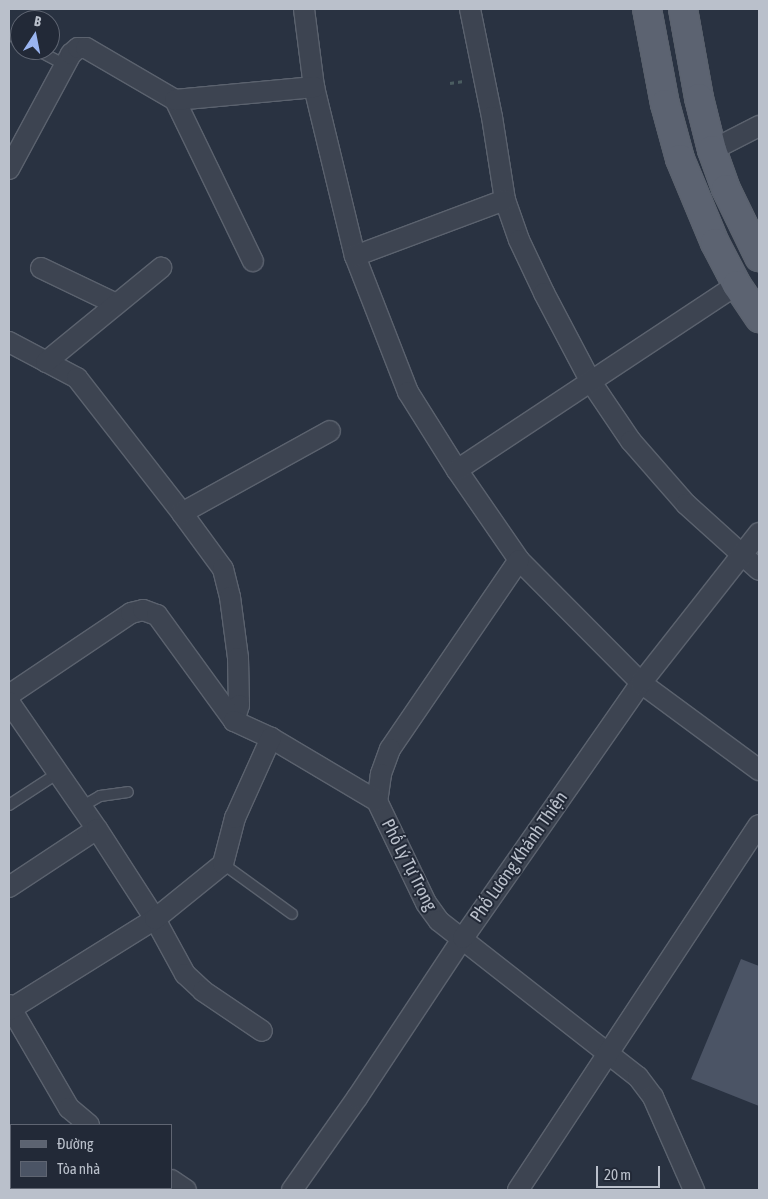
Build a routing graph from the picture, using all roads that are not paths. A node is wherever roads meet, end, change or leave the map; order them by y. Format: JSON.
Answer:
{"nodes":[{"id":1,"x":304,"y":9,"type":"edge"},
{"id":2,"x":470,"y":9,"type":"edge"},
{"id":3,"x":647,"y":9,"type":"edge"},
{"id":4,"x":683,"y":9,"type":"edge"},
{"id":5,"x":56,"y":60,"type":"edge"},
{"id":6,"x":65,"y":65,"type":"junction"},
{"id":7,"x":314,"y":87,"type":"junction"},
{"id":8,"x":175,"y":100,"type":"junction"},
{"id":9,"x":759,"y":126,"type":"edge"},
{"id":10,"x":712,"y":150,"type":"junction"},
{"id":11,"x":9,"y":169,"type":"edge"},
{"id":12,"x":505,"y":200,"type":"junction"},
{"id":13,"x":356,"y":256,"type":"junction"},
{"id":14,"x":759,"y":257,"type":"edge"},
{"id":15,"x":253,"y":261,"type":"dead end"},
{"id":16,"x":41,"y":268,"type":"dead end"},
{"id":17,"x":161,"y":268,"type":"dead end"},
{"id":18,"x":737,"y":285,"type":"junction"},
{"id":19,"x":116,"y":304,"type":"junction"},
{"id":20,"x":759,"y":318,"type":"edge"},
{"id":21,"x":9,"y":342,"type":"edge"},
{"id":22,"x":46,"y":362,"type":"junction"},
{"id":23,"x":591,"y":382,"type":"junction"},
{"id":24,"x":330,"y":431,"type":"dead end"},
{"id":25,"x":457,"y":470,"type":"junction"},
{"id":26,"x":182,"y":513,"type":"junction"},
{"id":27,"x":759,"y":533,"type":"edge"},
{"id":28,"x":740,"y":555,"type":"junction"},
{"id":29,"x":519,"y":560,"type":"junction"},
{"id":30,"x":759,"y":570,"type":"edge"},
{"id":31,"x":641,"y":683,"type":"junction"},
{"id":32,"x":9,"y":695,"type":"edge"},
{"id":33,"x":9,"y":702,"type":"edge"},
{"id":34,"x":234,"y":721,"type":"junction"},
{"id":35,"x":271,"y":738,"type":"junction"},
{"id":36,"x":759,"y":770,"type":"edge"},
{"id":37,"x":58,"y":774,"type":"junction"},
{"id":38,"x":128,"y":792,"type":"dead end"},
{"id":39,"x":377,"y":801,"type":"junction"},
{"id":40,"x":9,"y":805,"type":"edge"},
{"id":41,"x":81,"y":807,"type":"junction"},
{"id":42,"x":759,"y":825,"type":"edge"},
{"id":43,"x":97,"y":829,"type":"junction"},
{"id":44,"x":223,"y":864,"type":"junction"},
{"id":45,"x":9,"y":887,"type":"edge"},
{"id":46,"x":292,"y":914,"type":"dead end"},
{"id":47,"x":155,"y":919,"type":"junction"},
{"id":48,"x":463,"y":938,"type":"junction"},
{"id":49,"x":10,"y":1008,"type":"edge"},
{"id":50,"x":262,"y":1031,"type":"dead end"},
{"id":51,"x":609,"y":1054,"type":"junction"},
{"id":52,"x":87,"y":1124,"type":"edge"},
{"id":53,"x":172,"y":1181,"type":"edge"},
{"id":54,"x":186,"y":1190,"type":"edge"},
{"id":55,"x":292,"y":1190,"type":"edge"},
{"id":56,"x":518,"y":1190,"type":"edge"},
{"id":57,"x":694,"y":1190,"type":"edge"}],
"edges":[{"from":1,"to":7,"type":"street"},
{"from":2,"to":12,"type":"street"},
{"from":3,"to":18,"type":"main road"},
{"from":4,"to":10,"type":"main road"},
{"from":5,"to":6,"type":"lane"},
{"from":6,"to":8,"type":"street"},
{"from":6,"to":11,"type":"street"},
{"from":7,"to":8,"type":"street"},
{"from":7,"to":13,"type":"street"},
{"from":8,"to":15,"type":"street"},
{"from":9,"to":10,"type":"street"},
{"from":10,"to":14,"type":"main road"},
{"from":12,"to":13,"type":"street"},
{"from":12,"to":23,"type":"street"},
{"from":13,"to":25,"type":"street"},
{"from":16,"to":19,"type":"street"},
{"from":17,"to":19,"type":"street"},
{"from":18,"to":20,"type":"main road"},
{"from":18,"to":23,"type":"street"},
{"from":19,"to":22,"type":"street"},
{"from":21,"to":22,"type":"street"},
{"from":22,"to":26,"type":"street"},
{"from":23,"to":25,"type":"street"},
{"from":23,"to":28,"type":"street"},
{"from":24,"to":26,"type":"street"},
{"from":25,"to":29,"type":"street"},
{"from":26,"to":34,"type":"street"},
{"from":27,"to":28,"type":"street","name":"Phố Lương Khánh Thiện"},
{"from":28,"to":30,"type":"street"},
{"from":28,"to":31,"type":"street","name":"Phố Lương Khánh Thiện"},
{"from":29,"to":31,"type":"street"},
{"from":29,"to":39,"type":"street","name":"Phố Lý Tự Trọng"},
{"from":31,"to":36,"type":"street"},
{"from":31,"to":48,"type":"street","name":"Phố Lương Khánh Thiện"},
{"from":32,"to":34,"type":"street"},
{"from":33,"to":37,"type":"street"},
{"from":34,"to":35,"type":"street"},
{"from":35,"to":39,"type":"street"},
{"from":35,"to":44,"type":"street"},
{"from":37,"to":40,"type":"lane"},
{"from":37,"to":41,"type":"street"},
{"from":38,"to":41,"type":"lane"},
{"from":39,"to":48,"type":"street","name":"Phố Lý Tự Trọng"},
{"from":41,"to":43,"type":"street"},
{"from":42,"to":51,"type":"street"},
{"from":43,"to":45,"type":"street"},
{"from":43,"to":47,"type":"street"},
{"from":44,"to":46,"type":"lane"},
{"from":44,"to":47,"type":"street"},
{"from":47,"to":49,"type":"street"},
{"from":47,"to":50,"type":"street"},
{"from":48,"to":51,"type":"street","name":"Phố Lý Tự Trọng"},
{"from":48,"to":55,"type":"street","name":"Phố Lương Khánh Thiện"},
{"from":49,"to":52,"type":"street"},
{"from":51,"to":56,"type":"street"},
{"from":51,"to":57,"type":"street","name":"Phố Lý Tự Trọng"},
{"from":53,"to":54,"type":"street"}]}
